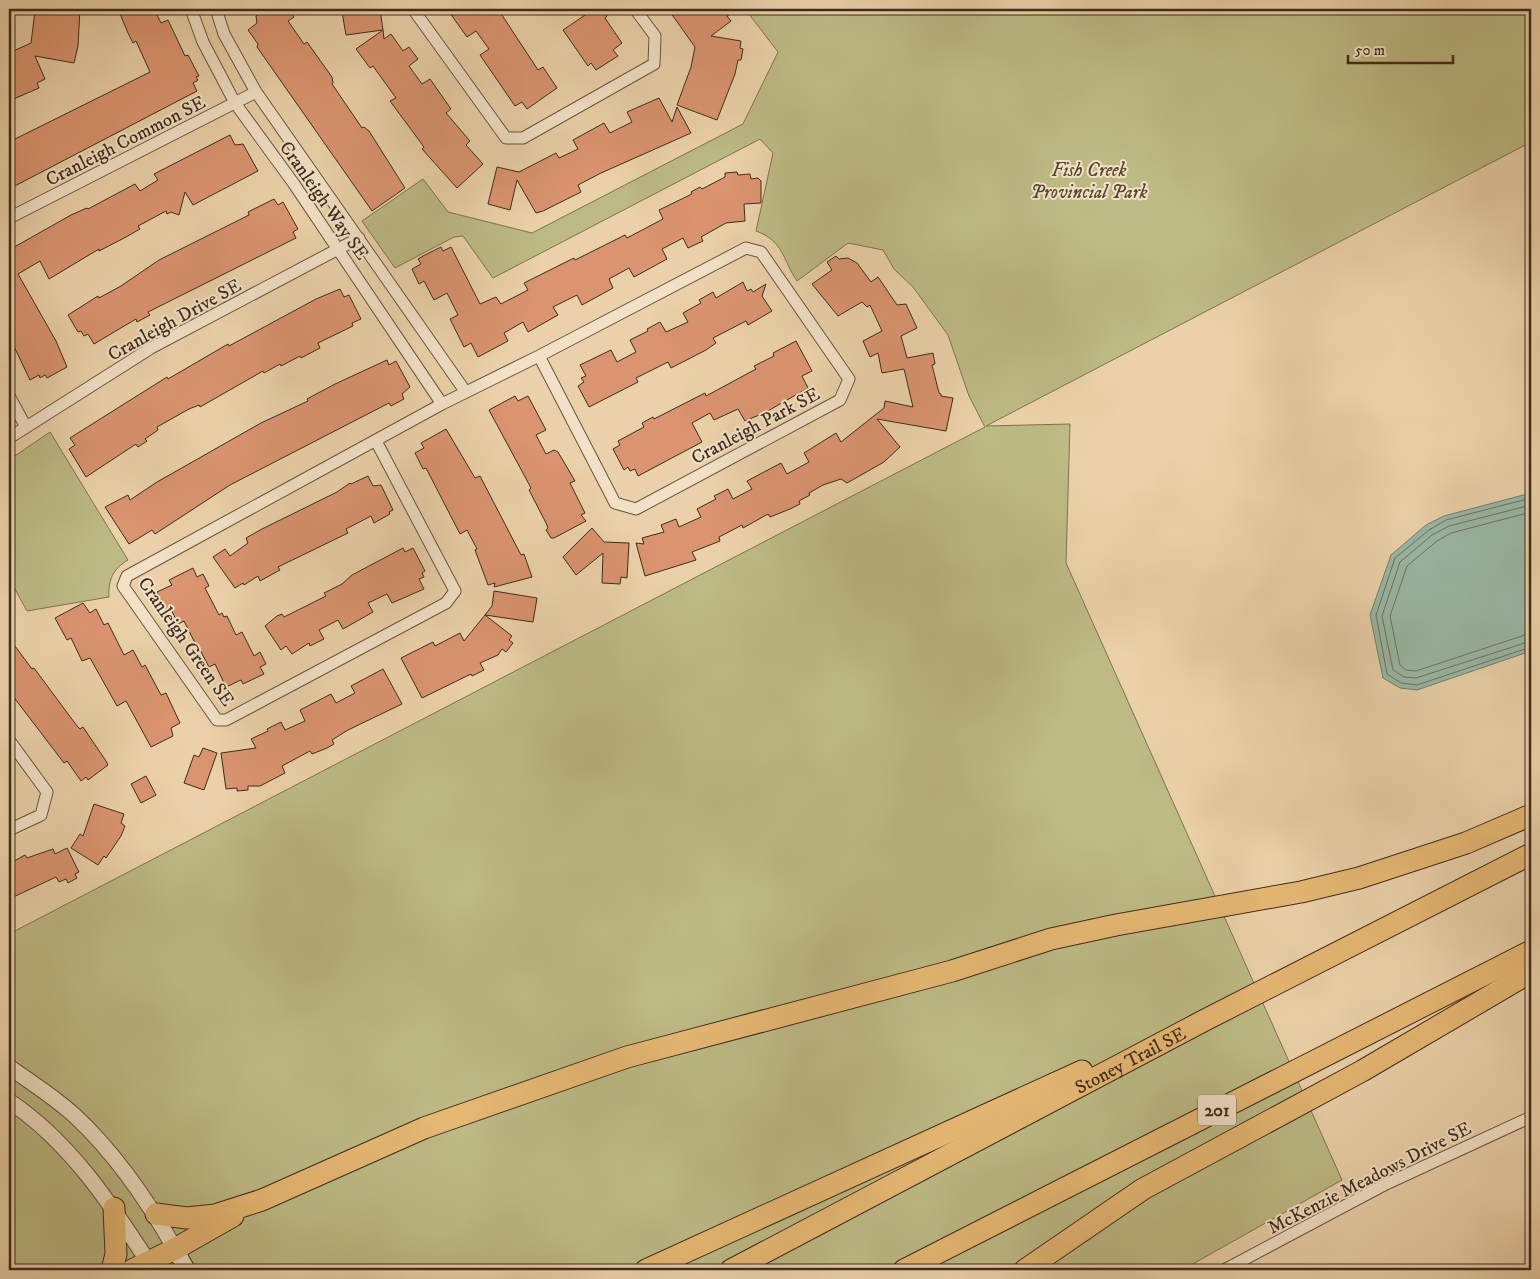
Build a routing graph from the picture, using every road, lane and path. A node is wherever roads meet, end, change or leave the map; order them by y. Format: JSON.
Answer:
{"nodes":[{"id":1,"x":192,"y":9,"type":"edge"},
{"id":2,"x":216,"y":9,"type":"edge"},
{"id":3,"x":413,"y":9,"type":"edge"},
{"id":4,"x":634,"y":9,"type":"edge"},
{"id":5,"x":256,"y":92,"type":"junction"},
{"id":6,"x":235,"y":103,"type":"junction"},
{"id":7,"x":9,"y":218,"type":"edge"},
{"id":8,"x":359,"y":238,"type":"junction"},
{"id":9,"x":339,"y":251,"type":"junction"},
{"id":10,"x":539,"y":356,"type":"junction"},
{"id":11,"x":465,"y":391,"type":"junction"},
{"id":12,"x":9,"y":396,"type":"edge"},
{"id":13,"x":442,"y":404,"type":"junction"},
{"id":14,"x":26,"y":427,"type":"junction"},
{"id":15,"x":9,"y":438,"type":"edge"},
{"id":16,"x":376,"y":441,"type":"junction"},
{"id":17,"x":9,"y":740,"type":"edge"},
{"id":18,"x":1531,"y":815,"type":"edge"},
{"id":19,"x":9,"y":830,"type":"edge"},
{"id":20,"x":1531,"y":854,"type":"edge"},
{"id":21,"x":1531,"y":950,"type":"edge"},
{"id":22,"x":1531,"y":972,"type":"edge"},
{"id":23,"x":1207,"y":1019,"type":"junction"},
{"id":24,"x":9,"y":1067,"type":"edge"},
{"id":25,"x":9,"y":1101,"type":"edge"},
{"id":26,"x":1531,"y":1117,"type":"edge"},
{"id":27,"x":262,"y":1200,"type":"junction"},
{"id":28,"x":114,"y":1208,"type":"junction"},
{"id":29,"x":156,"y":1214,"type":"junction"},
{"id":30,"x":176,"y":1249,"type":"junction"},
{"id":31,"x":145,"y":1268,"type":"edge"},
{"id":32,"x":112,"y":1270,"type":"edge"},
{"id":33,"x":187,"y":1270,"type":"edge"},
{"id":34,"x":646,"y":1270,"type":"edge"},
{"id":35,"x":731,"y":1270,"type":"edge"},
{"id":36,"x":904,"y":1270,"type":"edge"},
{"id":37,"x":1026,"y":1270,"type":"edge"},
{"id":38,"x":1224,"y":1270,"type":"edge"}],
"edges":[{"from":1,"to":6,"type":"street","name":"Cranleigh Way SE"},
{"from":2,"to":5,"type":"street","name":"Cranleigh Way SE"},
{"from":3,"to":4,"type":"street"},
{"from":5,"to":6,"type":"street","name":"Cranleigh Common SE"},
{"from":5,"to":8,"type":"street","name":"Cranleigh Way SE"},
{"from":6,"to":7,"type":"street","name":"Cranleigh Common SE"},
{"from":6,"to":9,"type":"street","name":"Cranleigh Way SE"},
{"from":8,"to":9,"type":"street","name":"Cranleigh Drive SE"},
{"from":8,"to":11,"type":"street","name":"Cranleigh Way SE"},
{"from":9,"to":13,"type":"street","name":"Cranleigh Way SE"},
{"from":9,"to":14,"type":"street","name":"Cranleigh Drive SE"},
{"from":10,"to":10,"type":"street","name":"Cranleigh Park SE"},
{"from":10,"to":11,"type":"street","name":"Cranleigh Park SE"},
{"from":11,"to":13,"type":"street","name":"Cranleigh Park SE"},
{"from":12,"to":14,"type":"street"},
{"from":13,"to":16,"type":"street","name":"Cranleigh Green SE"},
{"from":14,"to":15,"type":"street","name":"Cranleigh Drive SE"},
{"from":16,"to":16,"type":"street","name":"Cranleigh Green SE"},
{"from":17,"to":19,"type":"street"},
{"from":18,"to":27,"type":"highway"},
{"from":20,"to":23,"type":"highway","name":"Stoney Trail SE"},
{"from":21,"to":36,"type":"highway","number":"201"},
{"from":22,"to":37,"type":"highway"},
{"from":23,"to":34,"type":"highway"},
{"from":23,"to":35,"type":"highway","name":"Stoney Trail SE"},
{"from":24,"to":29,"type":"street"},
{"from":25,"to":28,"type":"street"},
{"from":26,"to":38,"type":"street","name":"McKenzie Meadows Drive SE"},
{"from":27,"to":29,"type":"highway"},
{"from":27,"to":30,"type":"highway"},
{"from":28,"to":31,"type":"street"},
{"from":28,"to":32,"type":"highway"},
{"from":29,"to":30,"type":"street"},
{"from":30,"to":31,"type":"highway"},
{"from":30,"to":33,"type":"main road"}]}
